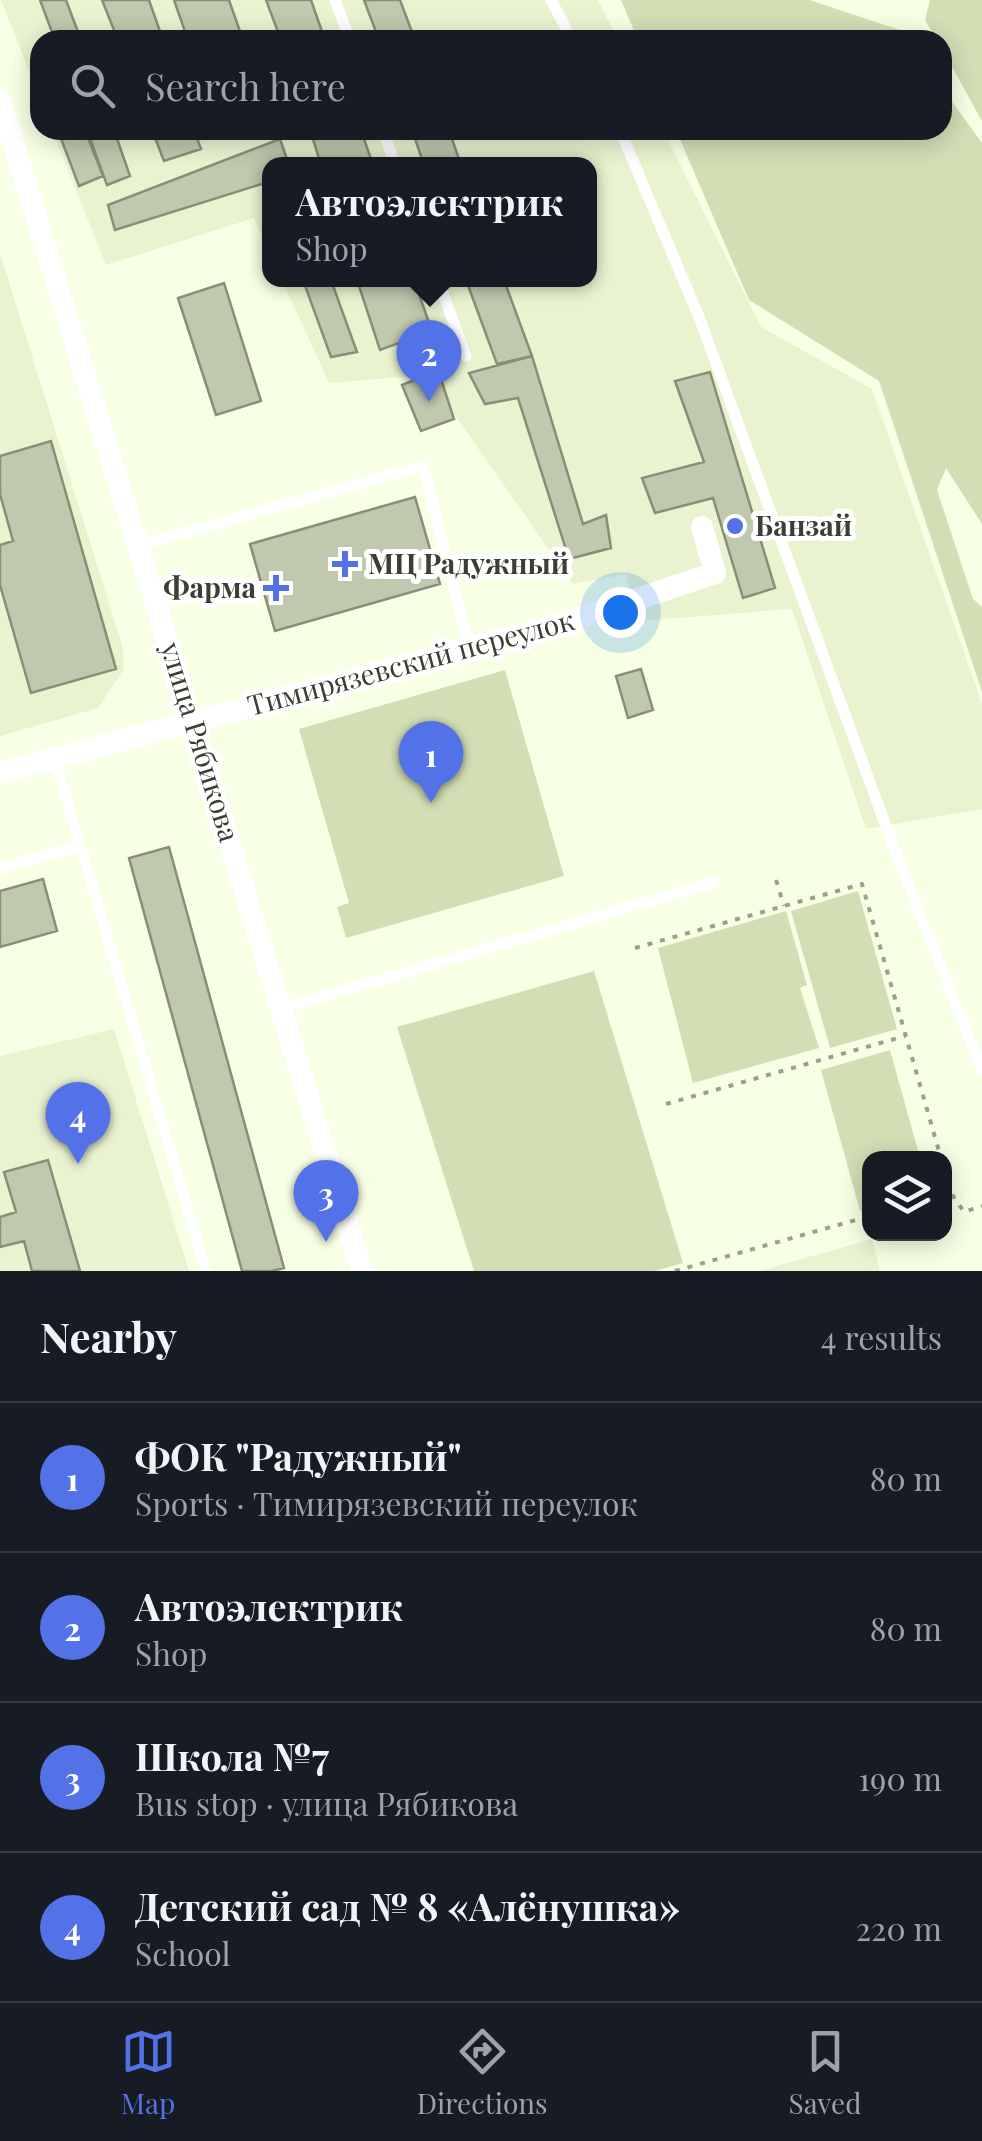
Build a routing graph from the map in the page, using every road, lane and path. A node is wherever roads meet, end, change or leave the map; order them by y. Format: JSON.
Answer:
{"nodes":[{"id":1,"x":335,"y":0,"type":"edge"},
{"id":2,"x":551,"y":0,"type":"edge"},
{"id":3,"x":346,"y":30,"type":"edge"},
{"id":4,"x":567,"y":30,"type":"edge"},
{"id":5,"x":0,"y":100,"type":"edge"},
{"id":6,"x":624,"y":140,"type":"edge"},
{"id":7,"x":441,"y":287,"type":"edge"},
{"id":8,"x":466,"y":356,"type":"dead end"},
{"id":9,"x":702,"y":527,"type":"dead end"},
{"id":10,"x":140,"y":545,"type":"junction"},
{"id":11,"x":469,"y":648,"type":"junction"},
{"id":12,"x":193,"y":721,"type":"junction"},
{"id":13,"x":54,"y":757,"type":"junction"},
{"id":14,"x":0,"y":773,"type":"edge"},
{"id":15,"x":80,"y":846,"type":"junction"},
{"id":16,"x":0,"y":868,"type":"edge"},
{"id":17,"x":776,"y":880,"type":"dead end"},
{"id":18,"x":714,"y":882,"type":"dead end"},
{"id":19,"x":784,"y":906,"type":"junction"},
{"id":20,"x":635,"y":948,"type":"dead end"},
{"id":21,"x":281,"y":1010,"type":"junction"},
{"id":22,"x":905,"y":1036,"type":"junction"},
{"id":23,"x":982,"y":1070,"type":"edge"},
{"id":24,"x":666,"y":1104,"type":"dead end"},
{"id":25,"x":939,"y":1151,"type":"edge"},
{"id":26,"x":952,"y":1198,"type":"edge"},
{"id":27,"x":982,"y":1206,"type":"edge"},
{"id":28,"x":862,"y":1218,"type":"edge"},
{"id":29,"x":206,"y":1271,"type":"edge"},
{"id":30,"x":362,"y":1271,"type":"edge"},
{"id":31,"x":676,"y":1271,"type":"edge"}],
"edges":[{"from":1,"to":3,"type":"lane"},
{"from":2,"to":4,"type":"lane"},
{"from":5,"to":10,"type":"street","name":"улица Рябикова"},
{"from":6,"to":23,"type":"lane"},
{"from":7,"to":8,"type":"lane"},
{"from":9,"to":11,"type":"street","name":"Тимирязевский переулок"},
{"from":10,"to":11,"type":"lane"},
{"from":10,"to":12,"type":"street","name":"улица Рябикова"},
{"from":11,"to":12,"type":"street","name":"Тимирязевский переулок"},
{"from":12,"to":13,"type":"street","name":"Тимирязевский переулок"},
{"from":12,"to":21,"type":"street","name":"улица Рябикова"},
{"from":13,"to":14,"type":"street","name":"Тимирязевский переулок"},
{"from":13,"to":15,"type":"lane"},
{"from":15,"to":16,"type":"lane"},
{"from":15,"to":29,"type":"lane"},
{"from":17,"to":19,"type":"path"},
{"from":18,"to":21,"type":"lane"},
{"from":19,"to":20,"type":"path"},
{"from":19,"to":22,"type":"path"},
{"from":21,"to":30,"type":"street","name":"улица Рябикова"},
{"from":22,"to":24,"type":"path"},
{"from":22,"to":25,"type":"path"},
{"from":26,"to":27,"type":"path"},
{"from":28,"to":31,"type":"path"}]}
